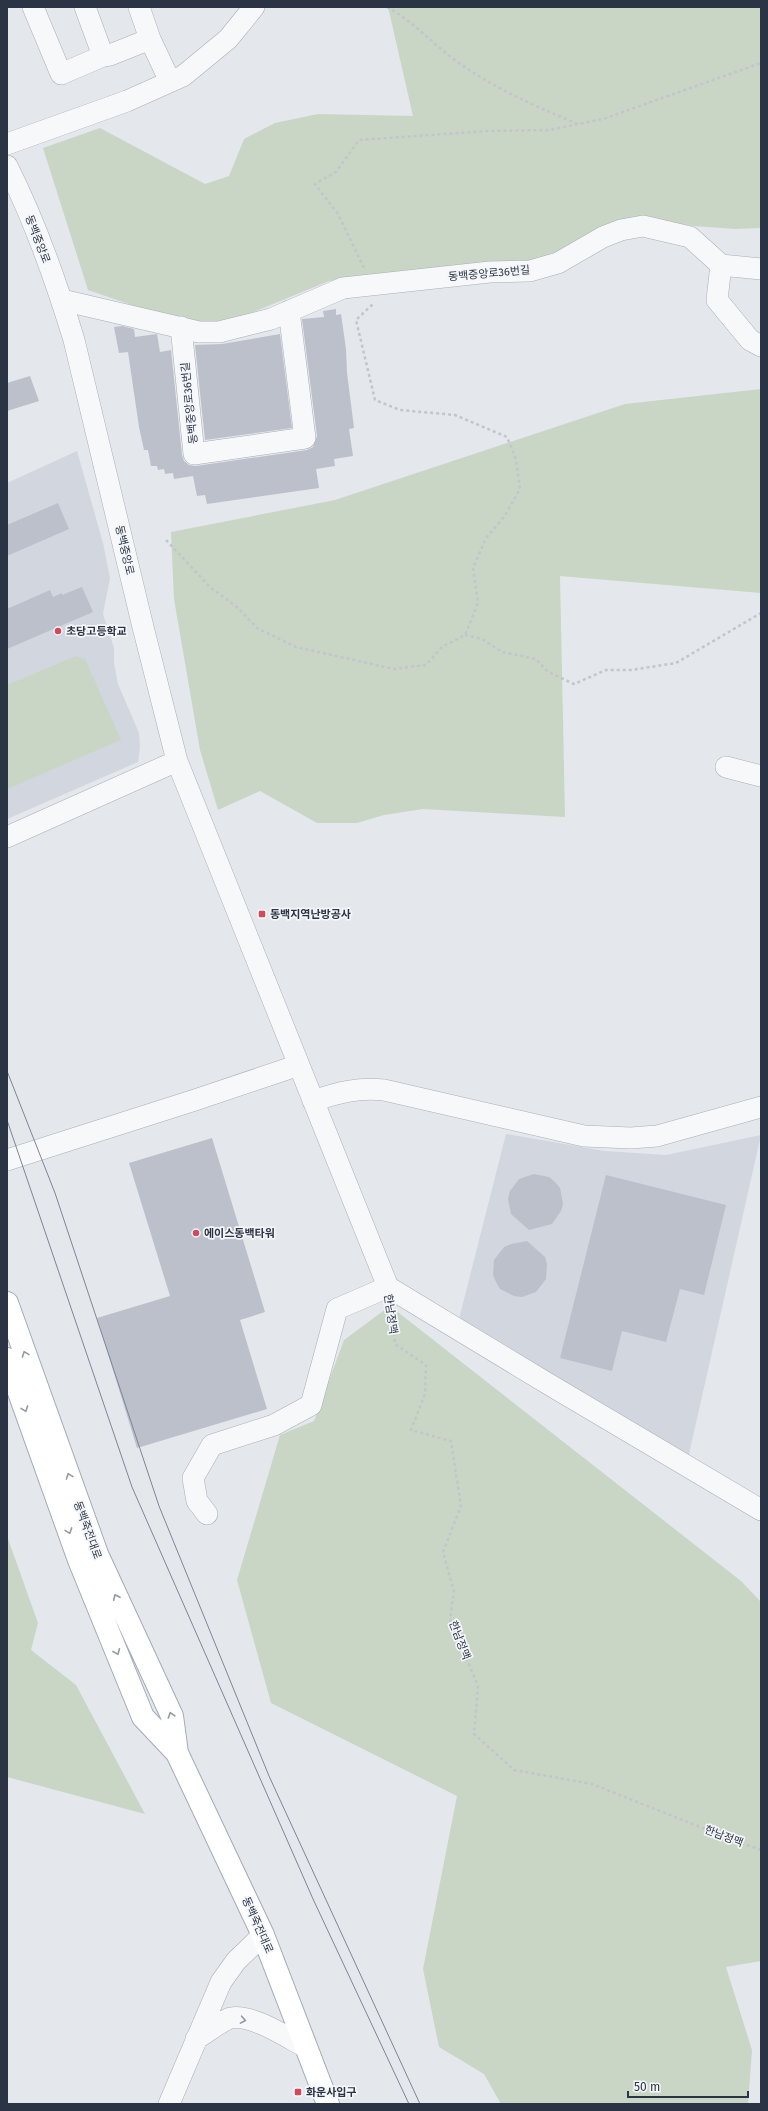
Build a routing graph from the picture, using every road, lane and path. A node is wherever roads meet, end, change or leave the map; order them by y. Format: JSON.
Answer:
{"nodes":[{"id":1,"x":33,"y":7,"type":"edge"},
{"id":2,"x":85,"y":7,"type":"edge"},
{"id":3,"x":139,"y":7,"type":"edge"},
{"id":4,"x":254,"y":7,"type":"edge"},
{"id":5,"x":387,"y":7,"type":"edge"},
{"id":6,"x":150,"y":39,"type":"junction"},
{"id":7,"x":103,"y":56,"type":"junction"},
{"id":8,"x":761,"y":64,"type":"edge"},
{"id":9,"x":166,"y":72,"type":"dead end"},
{"id":10,"x":579,"y":124,"type":"junction"},
{"id":11,"x":7,"y":144,"type":"edge"},
{"id":12,"x":7,"y":166,"type":"edge"},
{"id":13,"x":721,"y":265,"type":"junction"},
{"id":14,"x":761,"y":269,"type":"edge"},
{"id":15,"x":376,"y":284,"type":"junction"},
{"id":16,"x":62,"y":300,"type":"junction"},
{"id":17,"x":289,"y":311,"type":"junction"},
{"id":18,"x":181,"y":328,"type":"junction"},
{"id":19,"x":761,"y":346,"type":"edge"},
{"id":20,"x":166,"y":540,"type":"dead end"},
{"id":21,"x":761,"y":613,"type":"edge"},
{"id":22,"x":465,"y":635,"type":"junction"},
{"id":23,"x":177,"y":761,"type":"junction"},
{"id":24,"x":726,"y":768,"type":"dead end"},
{"id":25,"x":761,"y":776,"type":"edge"},
{"id":26,"x":7,"y":837,"type":"edge"},
{"id":27,"x":299,"y":1065,"type":"junction"},
{"id":28,"x":313,"y":1101,"type":"junction"},
{"id":29,"x":761,"y":1107,"type":"edge"},
{"id":30,"x":7,"y":1160,"type":"edge"},
{"id":31,"x":388,"y":1287,"type":"junction"},
{"id":32,"x":7,"y":1303,"type":"edge"},
{"id":33,"x":7,"y":1359,"type":"edge"},
{"id":34,"x":761,"y":1510,"type":"edge"},
{"id":35,"x":207,"y":1514,"type":"dead end"},
{"id":36,"x":177,"y":1753,"type":"junction"},
{"id":37,"x":761,"y":1850,"type":"edge"},
{"id":38,"x":263,"y":1935,"type":"junction"},
{"id":39,"x":196,"y":2039,"type":"junction"},
{"id":40,"x":308,"y":2048,"type":"junction"},
{"id":41,"x":330,"y":2103,"type":"edge"},
{"id":42,"x":169,"y":2104,"type":"edge"}],
"edges":[{"from":1,"to":7,"type":"street"},
{"from":2,"to":7,"type":"street"},
{"from":3,"to":6,"type":"street"},
{"from":4,"to":11,"type":"street"},
{"from":5,"to":10,"type":"path"},
{"from":6,"to":7,"type":"street"},
{"from":6,"to":9,"type":"street"},
{"from":8,"to":10,"type":"path"},
{"from":10,"to":15,"type":"path"},
{"from":12,"to":16,"type":"street","name":"동백중앙로"},
{"from":13,"to":14,"type":"street"},
{"from":13,"to":15,"type":"street","name":"동백중앙로36번길"},
{"from":13,"to":19,"type":"street"},
{"from":15,"to":17,"type":"street","name":"동백중앙로36번길"},
{"from":15,"to":22,"type":"path"},
{"from":16,"to":18,"type":"street","name":"동백중앙로36번길"},
{"from":16,"to":23,"type":"street","name":"동백중앙로"},
{"from":17,"to":18,"type":"street","name":"동백중앙로36번길"},
{"from":17,"to":18,"type":"street","name":"동백중앙로36번길"},
{"from":20,"to":22,"type":"path"},
{"from":21,"to":22,"type":"path"},
{"from":23,"to":26,"type":"street"},
{"from":23,"to":27,"type":"street","name":"동백중앙로"},
{"from":24,"to":25,"type":"street"},
{"from":27,"to":28,"type":"street","name":"동백중앙로"},
{"from":27,"to":30,"type":"street"},
{"from":28,"to":29,"type":"street"},
{"from":28,"to":31,"type":"street","name":"동백중앙로"},
{"from":31,"to":34,"type":"street"},
{"from":31,"to":35,"type":"street"},
{"from":31,"to":37,"type":"path","name":"한남정맥"},
{"from":36,"to":32,"type":"main road","name":"동백죽전대로","one_way":true},
{"from":33,"to":36,"type":"main road","name":"동백죽전대로","one_way":true},
{"from":36,"to":38,"type":"main road","name":"동백죽전대로"},
{"from":38,"to":39,"type":"street"},
{"from":38,"to":40,"type":"main road","name":"동백죽전대로"},
{"from":39,"to":40,"type":"street","one_way":true},
{"from":39,"to":42,"type":"street"},
{"from":40,"to":41,"type":"main road","name":"동백죽전대로"}]}
